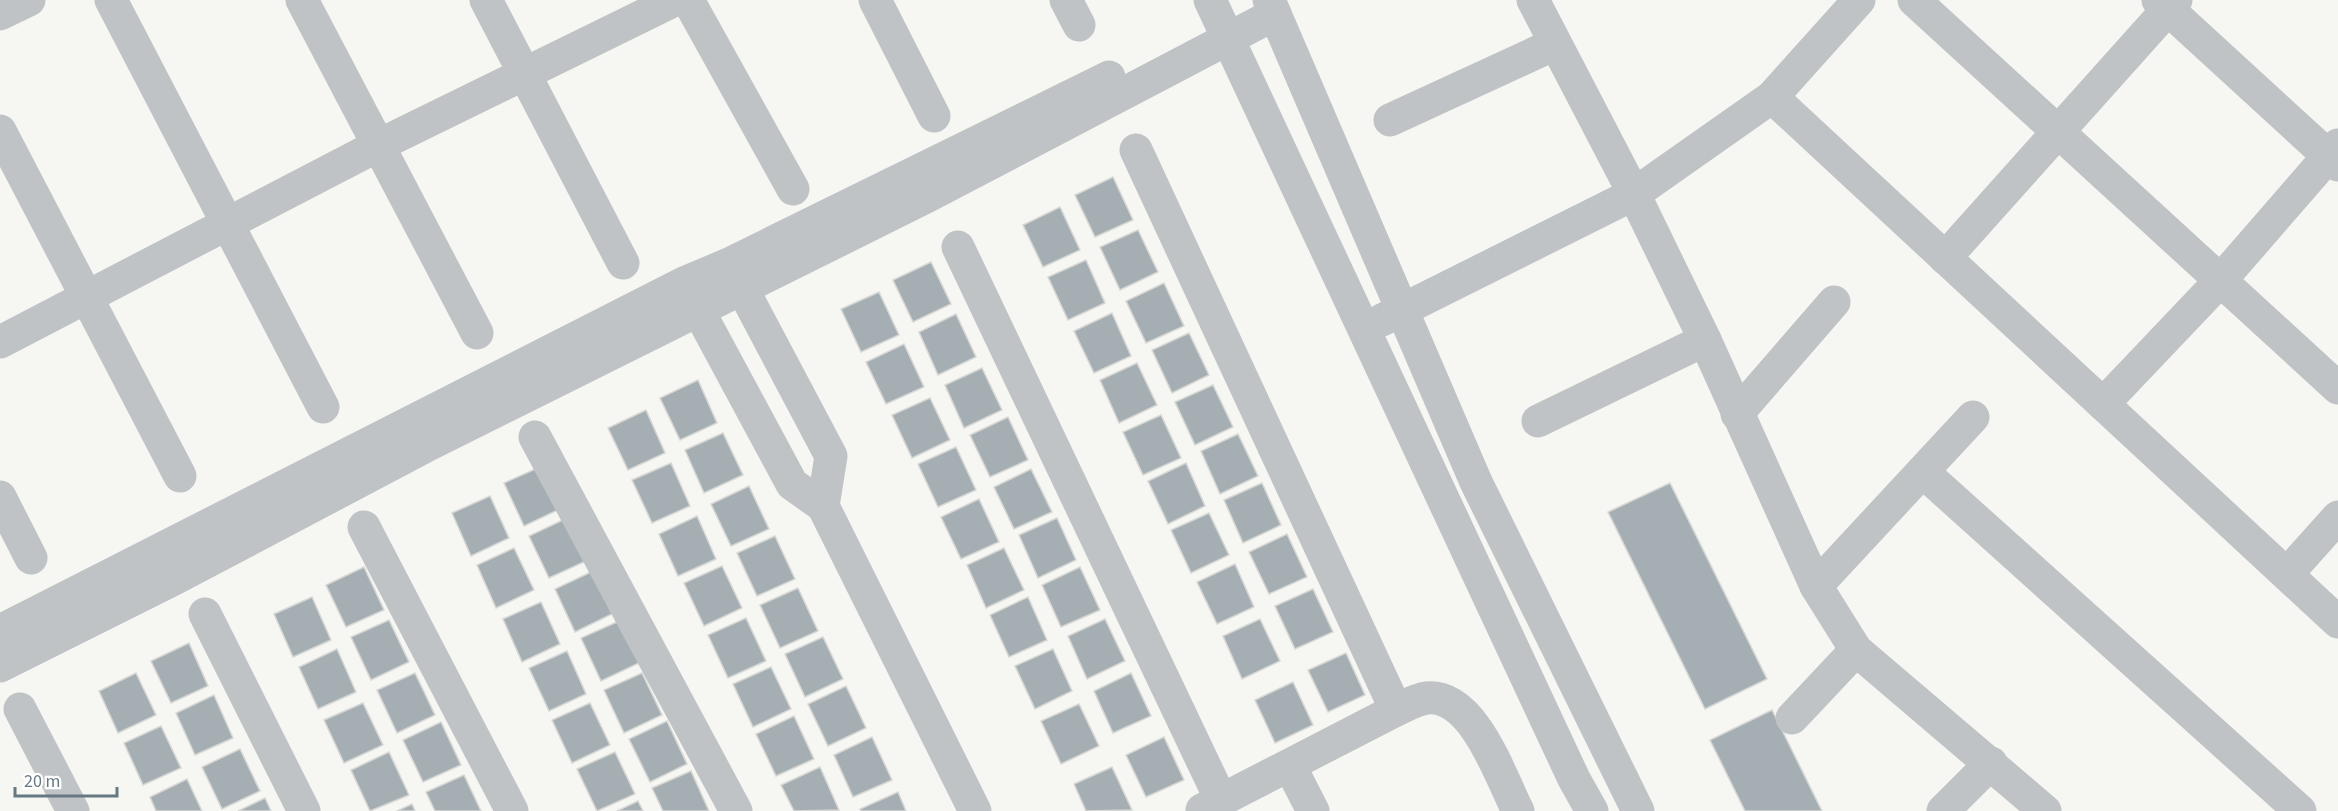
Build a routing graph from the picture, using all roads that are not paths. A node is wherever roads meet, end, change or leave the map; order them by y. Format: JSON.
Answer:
{"nodes":[{"id":1,"x":29,"y":0,"type":"edge"},
{"id":2,"x":111,"y":0,"type":"edge"},
{"id":3,"x":302,"y":0,"type":"edge"},
{"id":4,"x":486,"y":0,"type":"edge"},
{"id":5,"x":675,"y":0,"type":"edge"},
{"id":6,"x":688,"y":0,"type":"edge"},
{"id":7,"x":875,"y":0,"type":"edge"},
{"id":8,"x":1533,"y":0,"type":"edge"},
{"id":9,"x":1858,"y":0,"type":"edge"},
{"id":10,"x":1914,"y":0,"type":"edge"},
{"id":11,"x":2167,"y":3,"type":"edge"},
{"id":12,"x":1270,"y":5,"type":"edge"},
{"id":13,"x":0,"y":14,"type":"edge"},
{"id":14,"x":1219,"y":20,"type":"edge"},
{"id":15,"x":1555,"y":44,"type":"junction"},
{"id":16,"x":525,"y":74,"type":"junction"},
{"id":17,"x":1772,"y":98,"type":"junction"},
{"id":18,"x":934,"y":116,"type":"dead end"},
{"id":19,"x":1390,"y":120,"type":"dead end"},
{"id":20,"x":0,"y":131,"type":"edge"},
{"id":21,"x":2059,"y":132,"type":"junction"},
{"id":22,"x":377,"y":146,"type":"junction"},
{"id":23,"x":1136,"y":150,"type":"dead end"},
{"id":24,"x":2335,"y":155,"type":"edge"},
{"id":25,"x":793,"y":189,"type":"dead end"},
{"id":26,"x":1634,"y":194,"type":"junction"},
{"id":27,"x":228,"y":225,"type":"junction"},
{"id":28,"x":958,"y":247,"type":"dead end"},
{"id":29,"x":1945,"y":258,"type":"junction"},
{"id":30,"x":623,"y":263,"type":"dead end"},
{"id":31,"x":736,"y":276,"type":"junction"},
{"id":32,"x":2220,"y":280,"type":"junction"},
{"id":33,"x":88,"y":297,"type":"junction"},
{"id":34,"x":691,"y":297,"type":"junction"},
{"id":35,"x":1833,"y":302,"type":"dead end"},
{"id":36,"x":1402,"y":310,"type":"junction"},
{"id":37,"x":1363,"y":329,"type":"junction"},
{"id":38,"x":477,"y":333,"type":"dead end"},
{"id":39,"x":1705,"y":340,"type":"junction"},
{"id":40,"x":0,"y":342,"type":"edge"},
{"id":41,"x":2338,"y":388,"type":"edge"},
{"id":42,"x":2103,"y":404,"type":"junction"},
{"id":43,"x":322,"y":407,"type":"dead end"},
{"id":44,"x":1737,"y":414,"type":"junction"},
{"id":45,"x":1973,"y":417,"type":"dead end"},
{"id":46,"x":1538,"y":421,"type":"dead end"},
{"id":47,"x":535,"y":437,"type":"dead end"},
{"id":48,"x":1923,"y":472,"type":"junction"},
{"id":49,"x":180,"y":476,"type":"dead end"},
{"id":50,"x":0,"y":497,"type":"edge"},
{"id":51,"x":823,"y":506,"type":"junction"},
{"id":52,"x":2338,"y":517,"type":"edge"},
{"id":53,"x":364,"y":527,"type":"dead end"},
{"id":54,"x":158,"y":550,"type":"junction"},
{"id":55,"x":31,"y":558,"type":"dead end"},
{"id":56,"x":2287,"y":574,"type":"junction"},
{"id":57,"x":174,"y":579,"type":"junction"},
{"id":58,"x":1816,"y":586,"type":"junction"},
{"id":59,"x":205,"y":614,"type":"dead end"},
{"id":60,"x":2338,"y":622,"type":"edge"},
{"id":61,"x":0,"y":631,"type":"edge"},
{"id":62,"x":1856,"y":650,"type":"junction"},
{"id":63,"x":0,"y":666,"type":"edge"},
{"id":64,"x":20,"y":709,"type":"dead end"},
{"id":65,"x":1396,"y":710,"type":"junction"},
{"id":66,"x":1792,"y":718,"type":"dead end"},
{"id":67,"x":1990,"y":763,"type":"junction"},
{"id":68,"x":1290,"y":766,"type":"junction"},
{"id":69,"x":1211,"y":806,"type":"edge"},
{"id":70,"x":73,"y":811,"type":"edge"},
{"id":71,"x":304,"y":811,"type":"edge"},
{"id":72,"x":512,"y":811,"type":"edge"},
{"id":73,"x":736,"y":811,"type":"edge"},
{"id":74,"x":975,"y":811,"type":"edge"},
{"id":75,"x":1313,"y":811,"type":"edge"},
{"id":76,"x":1518,"y":811,"type":"edge"},
{"id":77,"x":1592,"y":811,"type":"edge"},
{"id":78,"x":1638,"y":811,"type":"edge"},
{"id":79,"x":1943,"y":811,"type":"edge"},
{"id":80,"x":2044,"y":811,"type":"edge"},
{"id":81,"x":2300,"y":811,"type":"edge"}],
"edges":[{"from":1,"to":13,"type":"street"},
{"from":2,"to":27,"type":"street"},
{"from":3,"to":22,"type":"street"},
{"from":4,"to":16,"type":"street"},
{"from":5,"to":16,"type":"street"},
{"from":6,"to":25,"type":"street"},
{"from":7,"to":18,"type":"street"},
{"from":8,"to":15,"type":"street"},
{"from":9,"to":17,"type":"street"},
{"from":10,"to":21,"type":"street"},
{"from":11,"to":21,"type":"street"},
{"from":11,"to":24,"type":"street"},
{"from":12,"to":14,"type":"street"},
{"from":12,"to":36,"type":"street"},
{"from":14,"to":31,"type":"street"},
{"from":14,"to":37,"type":"street"},
{"from":15,"to":19,"type":"street"},
{"from":15,"to":26,"type":"street"},
{"from":16,"to":22,"type":"street"},
{"from":16,"to":30,"type":"street"},
{"from":17,"to":26,"type":"street"},
{"from":17,"to":29,"type":"street"},
{"from":20,"to":33,"type":"street"},
{"from":21,"to":29,"type":"street"},
{"from":21,"to":32,"type":"street"},
{"from":22,"to":27,"type":"street"},
{"from":22,"to":38,"type":"street"},
{"from":23,"to":65,"type":"street"},
{"from":24,"to":32,"type":"street"},
{"from":26,"to":36,"type":"street"},
{"from":26,"to":39,"type":"street"},
{"from":27,"to":33,"type":"street"},
{"from":27,"to":43,"type":"street"},
{"from":28,"to":69,"type":"street"},
{"from":29,"to":42,"type":"street"},
{"from":31,"to":34,"type":"street"},
{"from":31,"to":51,"type":"street"},
{"from":32,"to":41,"type":"street"},
{"from":32,"to":42,"type":"street"},
{"from":33,"to":40,"type":"street"},
{"from":33,"to":49,"type":"street"},
{"from":34,"to":51,"type":"street"},
{"from":34,"to":54,"type":"street"},
{"from":34,"to":57,"type":"street"},
{"from":35,"to":44,"type":"street"},
{"from":36,"to":37,"type":"street"},
{"from":36,"to":78,"type":"street"},
{"from":37,"to":77,"type":"street"},
{"from":39,"to":44,"type":"street"},
{"from":39,"to":46,"type":"street"},
{"from":42,"to":56,"type":"street"},
{"from":44,"to":58,"type":"street"},
{"from":45,"to":48,"type":"street"},
{"from":47,"to":73,"type":"street"},
{"from":48,"to":58,"type":"street"},
{"from":48,"to":81,"type":"street"},
{"from":50,"to":55,"type":"street"},
{"from":51,"to":74,"type":"street"},
{"from":52,"to":56,"type":"street"},
{"from":53,"to":72,"type":"street"},
{"from":54,"to":57,"type":"street"},
{"from":54,"to":61,"type":"street"},
{"from":56,"to":60,"type":"street"},
{"from":57,"to":63,"type":"street"},
{"from":58,"to":62,"type":"street"},
{"from":59,"to":71,"type":"street"},
{"from":62,"to":66,"type":"street"},
{"from":62,"to":67,"type":"street"},
{"from":64,"to":70,"type":"street"},
{"from":65,"to":68,"type":"street"},
{"from":65,"to":76,"type":"street"},
{"from":67,"to":79,"type":"street"},
{"from":67,"to":80,"type":"street"},
{"from":68,"to":69,"type":"street"},
{"from":68,"to":75,"type":"street"}]}
